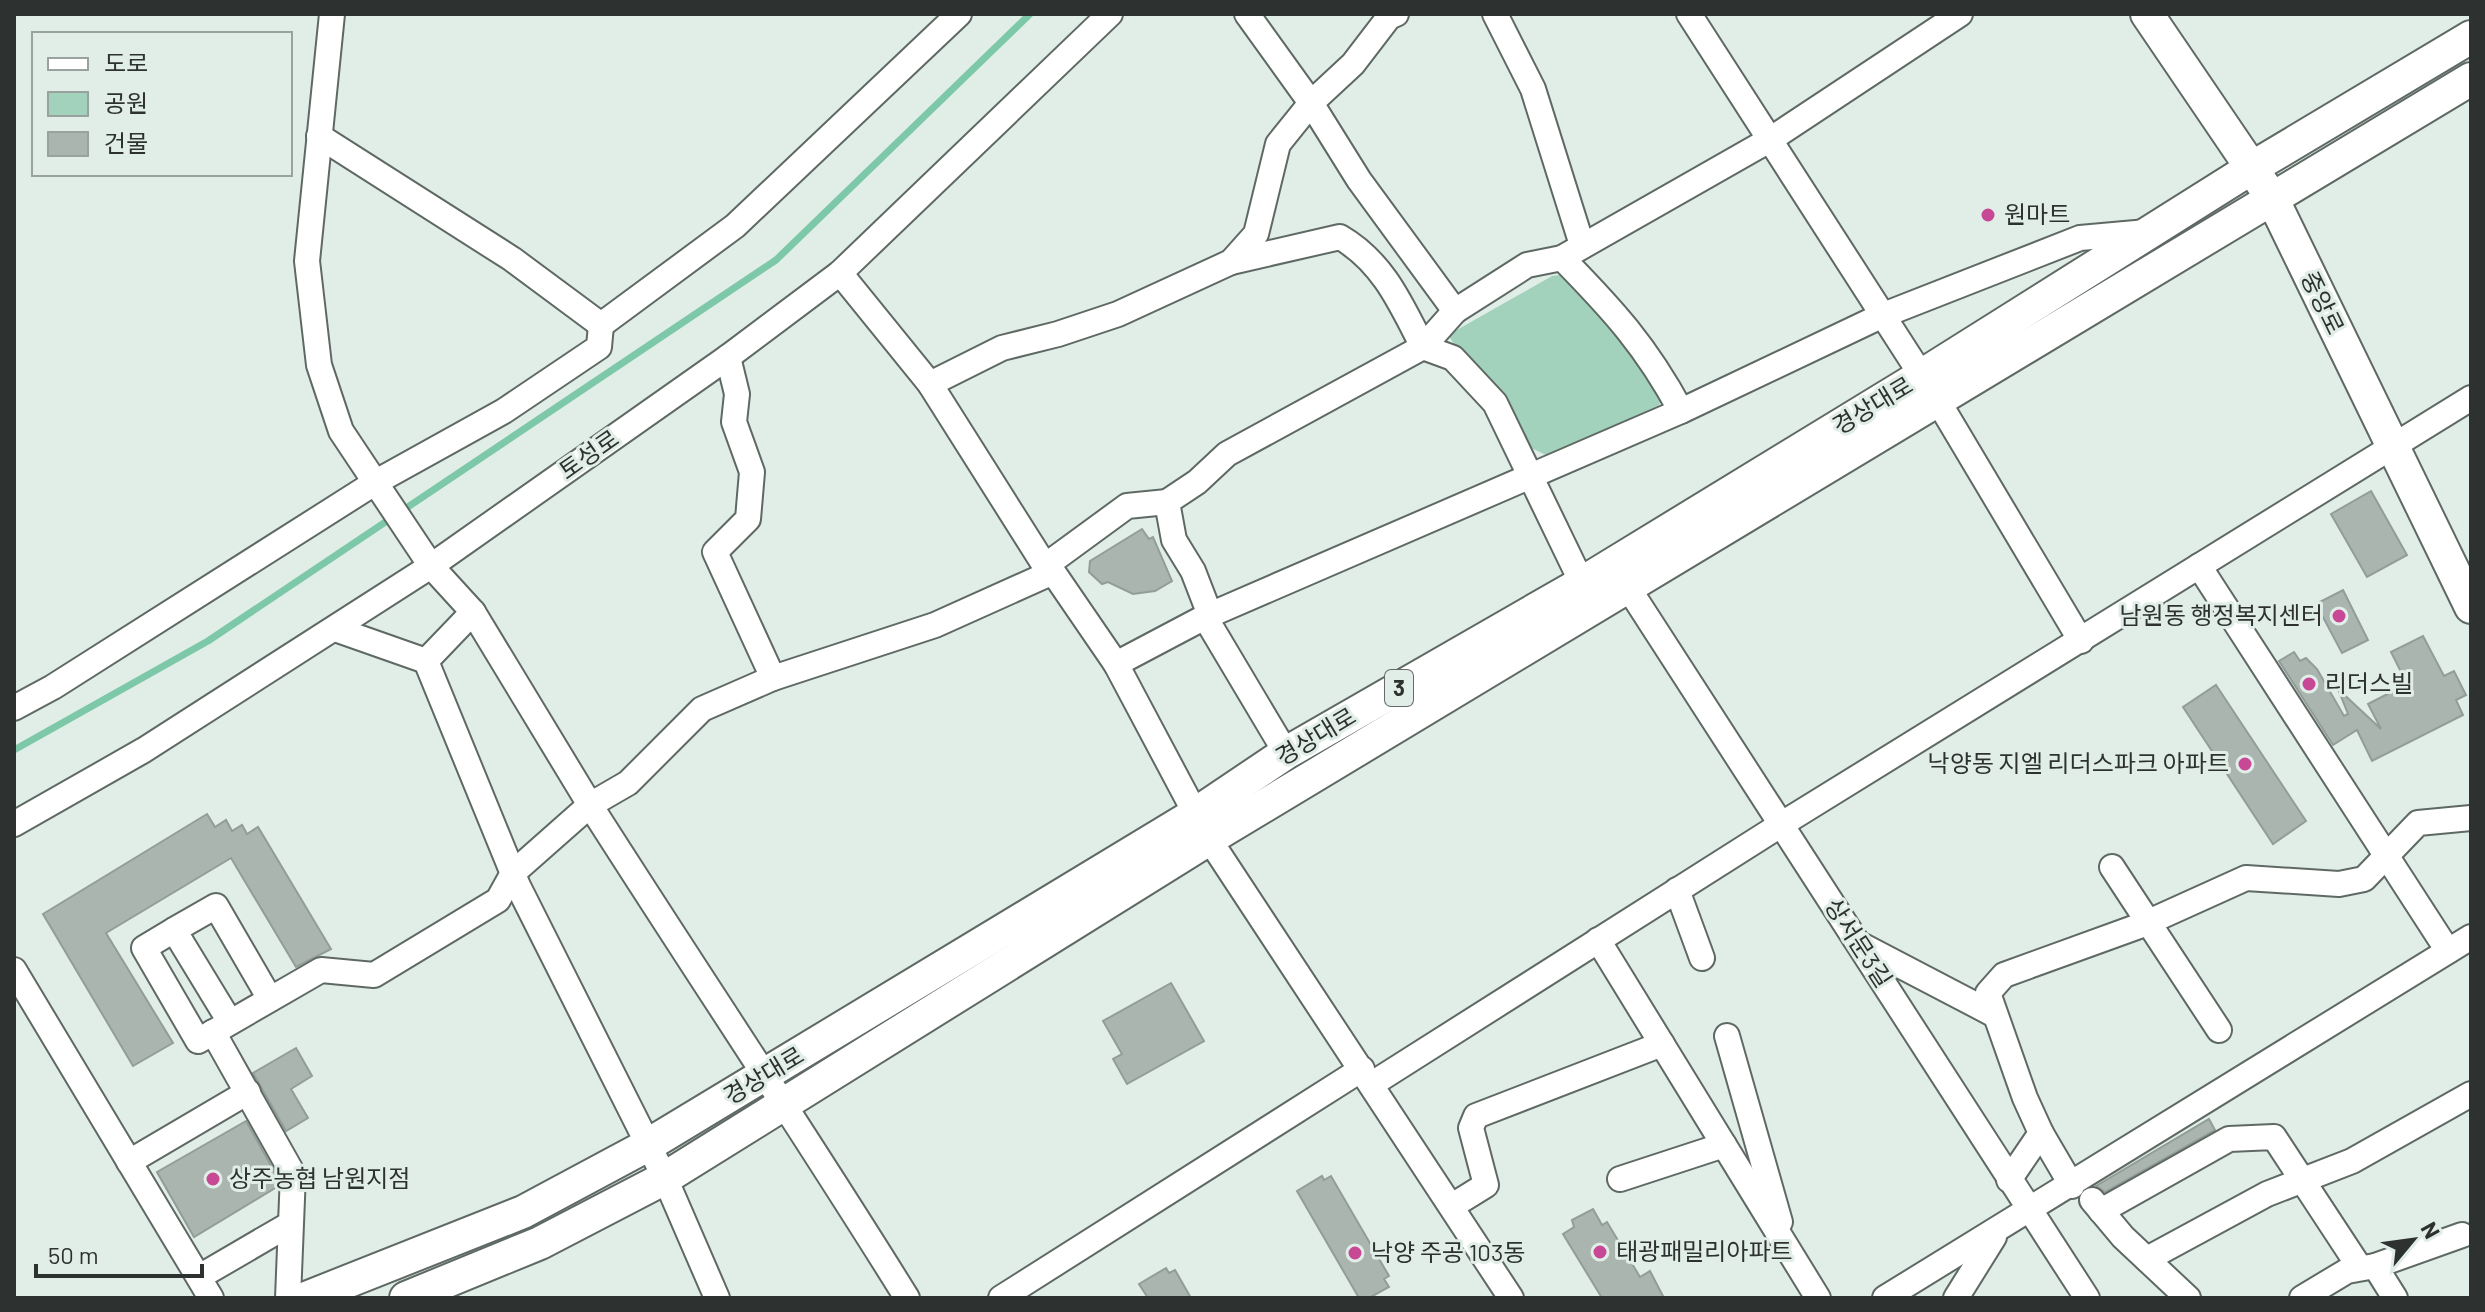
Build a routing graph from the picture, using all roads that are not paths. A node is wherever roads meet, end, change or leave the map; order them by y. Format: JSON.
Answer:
{"nodes":[{"id":1,"x":332,"y":14,"type":"edge"},
{"id":2,"x":959,"y":14,"type":"edge"},
{"id":3,"x":1110,"y":14,"type":"edge"},
{"id":4,"x":1247,"y":14,"type":"edge"},
{"id":5,"x":1396,"y":14,"type":"edge"},
{"id":6,"x":1495,"y":14,"type":"edge"},
{"id":7,"x":1689,"y":14,"type":"edge"},
{"id":8,"x":1960,"y":14,"type":"edge"},
{"id":9,"x":2147,"y":14,"type":"edge"},
{"id":10,"x":2471,"y":37,"type":"edge"},
{"id":11,"x":2471,"y":79,"type":"edge"},
{"id":12,"x":1311,"y":103,"type":"junction"},
{"id":13,"x":319,"y":136,"type":"junction"},
{"id":14,"x":1771,"y":139,"type":"junction"},
{"id":15,"x":2250,"y":169,"type":"junction"},
{"id":16,"x":2272,"y":198,"type":"junction"},
{"id":17,"x":2150,"y":232,"type":"junction"},
{"id":18,"x":1572,"y":252,"type":"junction"},
{"id":19,"x":1231,"y":262,"type":"junction"},
{"id":20,"x":840,"y":273,"type":"junction"},
{"id":21,"x":1455,"y":311,"type":"junction"},
{"id":22,"x":1881,"y":316,"type":"junction"},
{"id":23,"x":601,"y":325,"type":"junction"},
{"id":24,"x":1423,"y":347,"type":"junction"},
{"id":25,"x":728,"y":357,"type":"junction"},
{"id":26,"x":930,"y":384,"type":"junction"},
{"id":27,"x":1930,"y":388,"type":"junction"},
{"id":28,"x":2471,"y":398,"type":"edge"},
{"id":29,"x":1681,"y":411,"type":"junction"},
{"id":30,"x":2391,"y":445,"type":"junction"},
{"id":31,"x":1533,"y":476,"type":"junction"},
{"id":32,"x":376,"y":482,"type":"junction"},
{"id":33,"x":1167,"y":502,"type":"junction"},
{"id":34,"x":428,"y":561,"type":"junction"},
{"id":35,"x":2199,"y":566,"type":"junction"},
{"id":36,"x":1049,"y":569,"type":"junction"},
{"id":37,"x":1582,"y":583,"type":"junction"},
{"id":38,"x":1629,"y":589,"type":"junction"},
{"id":39,"x":2471,"y":607,"type":"edge"},
{"id":40,"x":473,"y":612,"type":"junction"},
{"id":41,"x":1207,"y":616,"type":"junction"},
{"id":42,"x":335,"y":629,"type":"junction"},
{"id":43,"x":2081,"y":641,"type":"junction"},
{"id":44,"x":426,"y":661,"type":"junction"},
{"id":45,"x":1116,"y":664,"type":"junction"},
{"id":46,"x":773,"y":678,"type":"junction"},
{"id":47,"x":14,"y":708,"type":"edge"},
{"id":48,"x":1286,"y":753,"type":"junction"},
{"id":49,"x":590,"y":805,"type":"junction"},
{"id":50,"x":2471,"y":818,"type":"edge"},
{"id":51,"x":14,"y":824,"type":"edge"},
{"id":52,"x":1782,"y":824,"type":"junction"},
{"id":53,"x":1202,"y":827,"type":"junction"},
{"id":54,"x":2387,"y":857,"type":"junction"},
{"id":55,"x":2112,"y":867,"type":"dead end"},
{"id":56,"x":513,"y":873,"type":"junction"},
{"id":57,"x":1677,"y":890,"type":"junction"},
{"id":58,"x":2147,"y":923,"type":"junction"},
{"id":59,"x":174,"y":930,"type":"junction"},
{"id":60,"x":2471,"y":937,"type":"edge"},
{"id":61,"x":1598,"y":940,"type":"junction"},
{"id":62,"x":1858,"y":944,"type":"junction"},
{"id":63,"x":2448,"y":951,"type":"junction"},
{"id":64,"x":1702,"y":958,"type":"dead end"},
{"id":65,"x":14,"y":970,"type":"edge"},
{"id":66,"x":270,"y":999,"type":"junction"},
{"id":67,"x":1993,"y":1014,"type":"junction"},
{"id":68,"x":222,"y":1027,"type":"junction"},
{"id":69,"x":2219,"y":1030,"type":"dead end"},
{"id":70,"x":1727,"y":1036,"type":"dead end"},
{"id":71,"x":1662,"y":1044,"type":"junction"},
{"id":72,"x":1367,"y":1076,"type":"junction"},
{"id":73,"x":776,"y":1087,"type":"junction"},
{"id":74,"x":248,"y":1092,"type":"junction"},
{"id":75,"x":2471,"y":1094,"type":"edge"},
{"id":76,"x":2041,"y":1133,"type":"junction"},
{"id":77,"x":648,"y":1145,"type":"junction"},
{"id":78,"x":1724,"y":1145,"type":"junction"},
{"id":79,"x":129,"y":1162,"type":"junction"},
{"id":80,"x":665,"y":1178,"type":"junction"},
{"id":81,"x":1620,"y":1179,"type":"dead end"},
{"id":82,"x":2302,"y":1179,"type":"junction"},
{"id":83,"x":2009,"y":1180,"type":"junction"},
{"id":84,"x":2075,"y":1184,"type":"junction"},
{"id":85,"x":1452,"y":1206,"type":"junction"},
{"id":86,"x":2101,"y":1211,"type":"junction"},
{"id":87,"x":2030,"y":1212,"type":"junction"},
{"id":88,"x":290,"y":1224,"type":"junction"},
{"id":89,"x":1997,"y":1231,"type":"junction"},
{"id":90,"x":2462,"y":1235,"type":"dead end"},
{"id":91,"x":1788,"y":1250,"type":"junction"},
{"id":92,"x":2147,"y":1259,"type":"junction"},
{"id":93,"x":2368,"y":1267,"type":"junction"},
{"id":94,"x":205,"y":1288,"type":"edge"},
{"id":95,"x":288,"y":1298,"type":"edge"},
{"id":96,"x":306,"y":1298,"type":"edge"},
{"id":97,"x":406,"y":1298,"type":"edge"},
{"id":98,"x":717,"y":1298,"type":"edge"},
{"id":99,"x":907,"y":1298,"type":"edge"},
{"id":100,"x":1001,"y":1298,"type":"edge"},
{"id":101,"x":1511,"y":1298,"type":"edge"},
{"id":102,"x":1818,"y":1298,"type":"edge"},
{"id":103,"x":1885,"y":1298,"type":"edge"},
{"id":104,"x":1956,"y":1298,"type":"edge"},
{"id":105,"x":2087,"y":1298,"type":"edge"},
{"id":106,"x":2188,"y":1298,"type":"edge"},
{"id":107,"x":2302,"y":1298,"type":"edge"},
{"id":108,"x":2395,"y":1298,"type":"edge"}],
"edges":[{"from":1,"to":13,"type":"street"},
{"from":2,"to":23,"type":"street"},
{"from":3,"to":20,"type":"street","name":"토성로"},
{"from":4,"to":12,"type":"street"},
{"from":5,"to":12,"type":"street"},
{"from":6,"to":18,"type":"street"},
{"from":7,"to":14,"type":"street"},
{"from":8,"to":14,"type":"street"},
{"from":9,"to":15,"type":"main road","name":"중앙로"},
{"from":10,"to":15,"type":"main road","name":"경상대로","number":"3"},
{"from":11,"to":16,"type":"main road","name":"경상대로","number":"3"},
{"from":12,"to":19,"type":"street"},
{"from":12,"to":21,"type":"street"},
{"from":13,"to":23,"type":"street"},
{"from":13,"to":32,"type":"street"},
{"from":14,"to":18,"type":"street"},
{"from":14,"to":22,"type":"street"},
{"from":15,"to":16,"type":"main road","name":"중앙로"},
{"from":15,"to":17,"type":"main road","name":"경상대로","number":"3"},
{"from":16,"to":27,"type":"main road","name":"경상대로","number":"3"},
{"from":16,"to":30,"type":"main road","name":"중앙로"},
{"from":17,"to":22,"type":"street"},
{"from":17,"to":27,"type":"main road","name":"경상대로","number":"3"},
{"from":18,"to":21,"type":"street"},
{"from":18,"to":29,"type":"street"},
{"from":19,"to":24,"type":"street"},
{"from":19,"to":26,"type":"street"},
{"from":20,"to":25,"type":"street","name":"토성로"},
{"from":20,"to":26,"type":"street"},
{"from":21,"to":24,"type":"street"},
{"from":22,"to":27,"type":"street"},
{"from":22,"to":29,"type":"street"},
{"from":23,"to":32,"type":"street"},
{"from":24,"to":31,"type":"street"},
{"from":24,"to":33,"type":"street"},
{"from":25,"to":34,"type":"street","name":"토성로"},
{"from":25,"to":46,"type":"street"},
{"from":26,"to":36,"type":"street"},
{"from":27,"to":37,"type":"main road","name":"경상대로","number":"3"},
{"from":27,"to":38,"type":"main road","name":"경상대로","number":"3"},
{"from":27,"to":43,"type":"street"},
{"from":28,"to":30,"type":"street"},
{"from":29,"to":31,"type":"street"},
{"from":30,"to":35,"type":"street"},
{"from":30,"to":39,"type":"main road","name":"중앙로"},
{"from":31,"to":37,"type":"street"},
{"from":31,"to":41,"type":"street"},
{"from":32,"to":34,"type":"street"},
{"from":32,"to":47,"type":"street"},
{"from":33,"to":36,"type":"street"},
{"from":33,"to":41,"type":"street"},
{"from":34,"to":40,"type":"street"},
{"from":34,"to":42,"type":"street","name":"토성로"},
{"from":35,"to":43,"type":"street"},
{"from":35,"to":54,"type":"street"},
{"from":36,"to":45,"type":"street"},
{"from":36,"to":46,"type":"street"},
{"from":37,"to":48,"type":"main road","name":"경상대로","number":"3"},
{"from":38,"to":52,"type":"street","name":"상서문3길"},
{"from":38,"to":53,"type":"main road","name":"경상대로","number":"3"},
{"from":40,"to":44,"type":"street"},
{"from":40,"to":49,"type":"street"},
{"from":41,"to":45,"type":"street"},
{"from":41,"to":48,"type":"street"},
{"from":42,"to":44,"type":"street"},
{"from":42,"to":51,"type":"street","name":"토성로"},
{"from":43,"to":52,"type":"street"},
{"from":44,"to":56,"type":"street"},
{"from":45,"to":53,"type":"street"},
{"from":46,"to":49,"type":"street"},
{"from":48,"to":53,"type":"main road","name":"경상대로","number":"3"},
{"from":49,"to":56,"type":"street"},
{"from":49,"to":73,"type":"street"},
{"from":50,"to":54,"type":"street"},
{"from":52,"to":57,"type":"street"},
{"from":52,"to":62,"type":"street","name":"상서문3길"},
{"from":53,"to":72,"type":"street"},
{"from":53,"to":73,"type":"main road","name":"경상대로","number":"3"},
{"from":54,"to":58,"type":"street"},
{"from":54,"to":63,"type":"street"},
{"from":55,"to":58,"type":"street"},
{"from":56,"to":66,"type":"street"},
{"from":56,"to":77,"type":"street"},
{"from":57,"to":61,"type":"street"},
{"from":57,"to":64,"type":"street"},
{"from":58,"to":67,"type":"street"},
{"from":58,"to":69,"type":"street"},
{"from":59,"to":66,"type":"street"},
{"from":59,"to":68,"type":"street"},
{"from":59,"to":68,"type":"street"},
{"from":60,"to":63,"type":"street"},
{"from":61,"to":71,"type":"street"},
{"from":61,"to":72,"type":"street"},
{"from":62,"to":67,"type":"street"},
{"from":62,"to":83,"type":"street","name":"상서문3길"},
{"from":63,"to":84,"type":"street"},
{"from":65,"to":79,"type":"street"},
{"from":66,"to":68,"type":"street"},
{"from":67,"to":76,"type":"street"},
{"from":68,"to":74,"type":"street"},
{"from":70,"to":91,"type":"street"},
{"from":71,"to":78,"type":"street"},
{"from":71,"to":85,"type":"street"},
{"from":72,"to":85,"type":"street"},
{"from":72,"to":100,"type":"street"},
{"from":73,"to":77,"type":"main road","name":"경상대로","number":"3"},
{"from":73,"to":80,"type":"main road","name":"경상대로","number":"3"},
{"from":73,"to":99,"type":"street"},
{"from":74,"to":79,"type":"street"},
{"from":74,"to":88,"type":"street"},
{"from":75,"to":82,"type":"street"},
{"from":76,"to":83,"type":"street"},
{"from":76,"to":84,"type":"street"},
{"from":77,"to":80,"type":"street"},
{"from":77,"to":96,"type":"main road","name":"경상대로","number":"3"},
{"from":78,"to":81,"type":"street"},
{"from":78,"to":91,"type":"street"},
{"from":79,"to":94,"type":"street"},
{"from":80,"to":97,"type":"main road","name":"경상대로","number":"3"},
{"from":80,"to":98,"type":"street"},
{"from":82,"to":86,"type":"street"},
{"from":82,"to":92,"type":"street"},
{"from":82,"to":93,"type":"street"},
{"from":83,"to":87,"type":"street","name":"상서문3길"},
{"from":84,"to":86,"type":"street"},
{"from":84,"to":87,"type":"street"},
{"from":85,"to":101,"type":"street"},
{"from":86,"to":92,"type":"street"},
{"from":87,"to":89,"type":"street"},
{"from":87,"to":105,"type":"street","name":"상서문3길"},
{"from":88,"to":94,"type":"street"},
{"from":88,"to":95,"type":"street"},
{"from":89,"to":103,"type":"street"},
{"from":89,"to":104,"type":"street"},
{"from":90,"to":93,"type":"street"},
{"from":91,"to":102,"type":"street"},
{"from":92,"to":106,"type":"street"},
{"from":93,"to":107,"type":"street"},
{"from":93,"to":108,"type":"street"}]}
